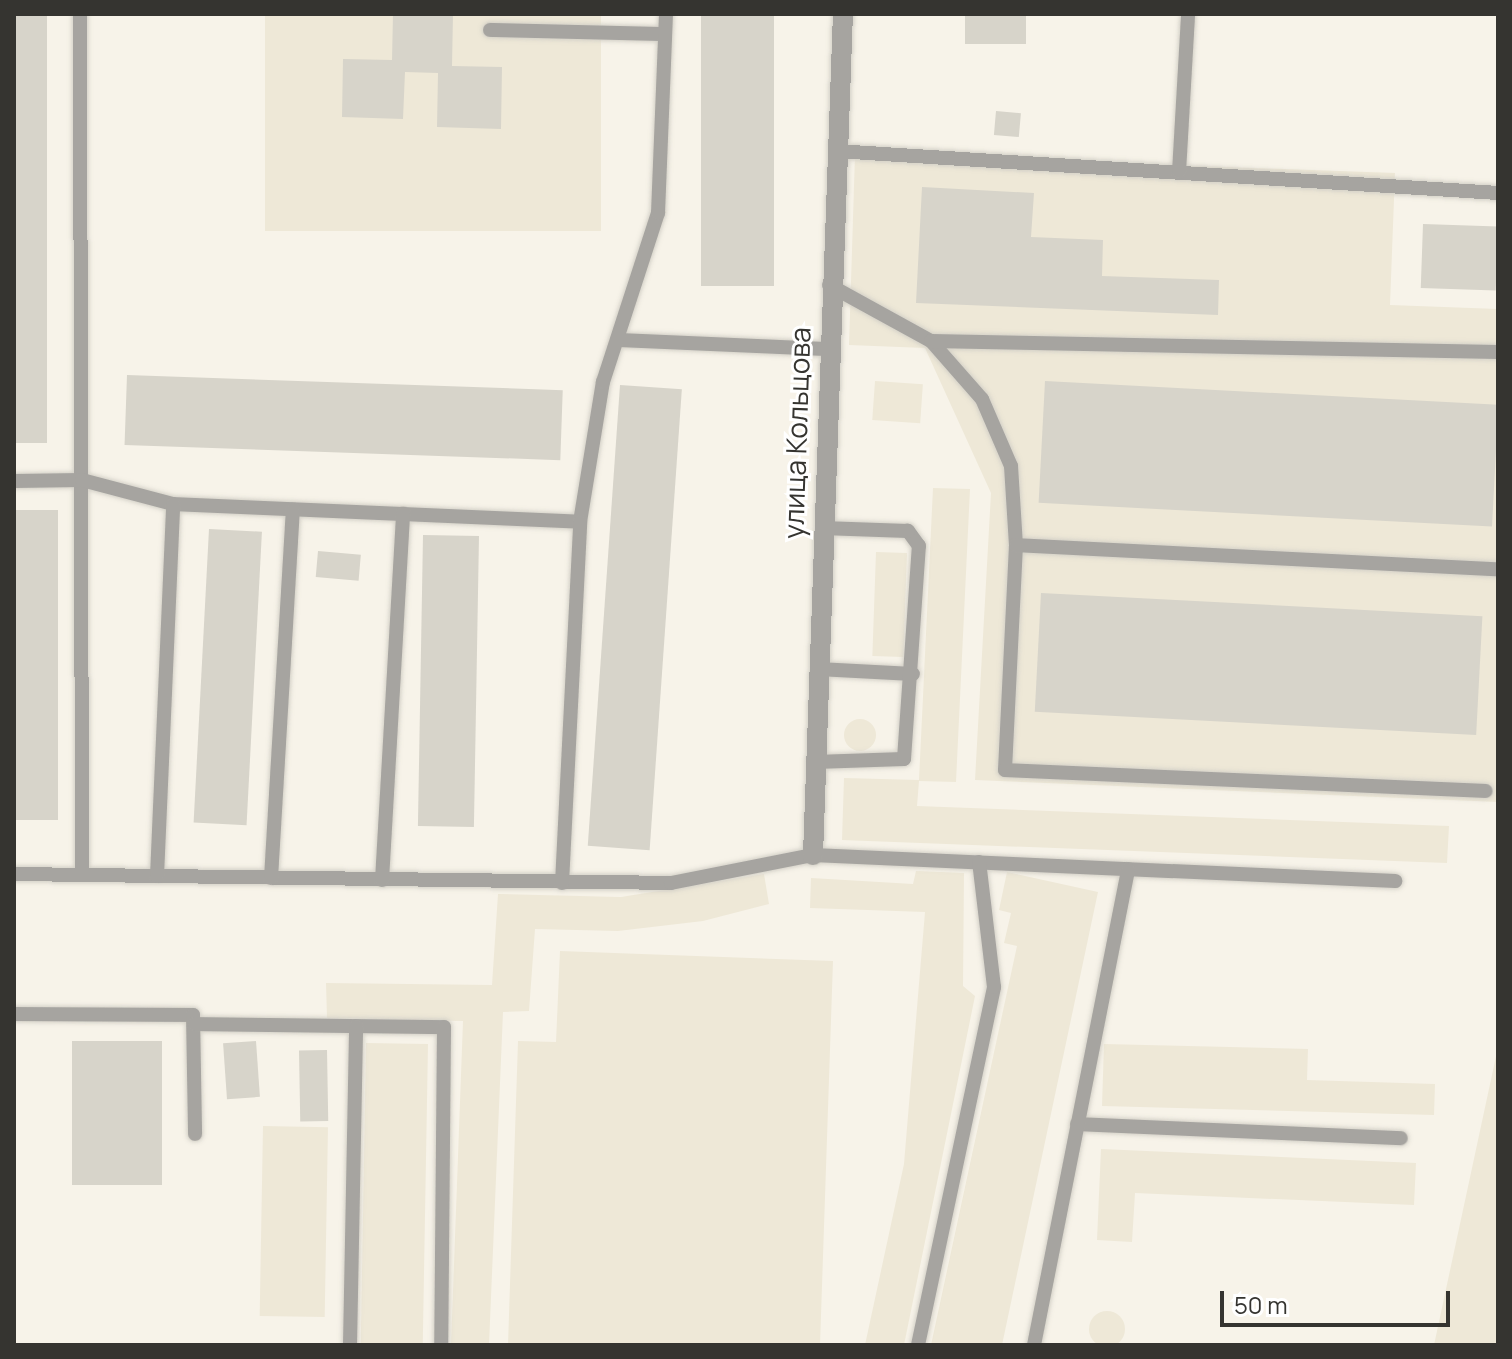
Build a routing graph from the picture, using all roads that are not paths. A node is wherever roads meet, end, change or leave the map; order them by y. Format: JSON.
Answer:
{"nodes":[{"id":1,"x":80,"y":14,"type":"edge"},
{"id":2,"x":666,"y":14,"type":"edge"},
{"id":3,"x":843,"y":14,"type":"edge"},
{"id":4,"x":1188,"y":14,"type":"edge"},
{"id":5,"x":490,"y":30,"type":"dead end"},
{"id":6,"x":665,"y":34,"type":"junction"},
{"id":7,"x":836,"y":151,"type":"junction"},
{"id":8,"x":1179,"y":172,"type":"junction"},
{"id":9,"x":1498,"y":193,"type":"edge"},
{"id":10,"x":829,"y":285,"type":"junction"},
{"id":11,"x":619,"y":340,"type":"junction"},
{"id":12,"x":931,"y":341,"type":"junction"},
{"id":13,"x":826,"y":349,"type":"junction"},
{"id":14,"x":1498,"y":352,"type":"edge"},
{"id":15,"x":82,"y":480,"type":"junction"},
{"id":16,"x":14,"y":481,"type":"edge"},
{"id":17,"x":173,"y":504,"type":"junction"},
{"id":18,"x":293,"y":510,"type":"junction"},
{"id":19,"x":403,"y":514,"type":"junction"},
{"id":20,"x":580,"y":522,"type":"junction"},
{"id":21,"x":822,"y":528,"type":"junction"},
{"id":22,"x":1016,"y":545,"type":"junction"},
{"id":23,"x":1498,"y":569,"type":"edge"},
{"id":24,"x":818,"y":669,"type":"junction"},
{"id":25,"x":913,"y":674,"type":"junction"},
{"id":26,"x":815,"y":762,"type":"junction"},
{"id":27,"x":1486,"y":791,"type":"dead end"},
{"id":28,"x":813,"y":855,"type":"junction"},
{"id":29,"x":979,"y":862,"type":"junction"},
{"id":30,"x":1128,"y":869,"type":"junction"},
{"id":31,"x":14,"y":874,"type":"edge"},
{"id":32,"x":82,"y":875,"type":"junction"},
{"id":33,"x":157,"y":876,"type":"junction"},
{"id":34,"x":271,"y":878,"type":"junction"},
{"id":35,"x":382,"y":880,"type":"junction"},
{"id":36,"x":1395,"y":881,"type":"dead end"},
{"id":37,"x":562,"y":883,"type":"junction"},
{"id":38,"x":14,"y":1014,"type":"edge"},
{"id":39,"x":195,"y":1024,"type":"junction"},
{"id":40,"x":356,"y":1026,"type":"junction"},
{"id":41,"x":1077,"y":1124,"type":"junction"},
{"id":42,"x":195,"y":1134,"type":"dead end"},
{"id":43,"x":1401,"y":1138,"type":"dead end"},
{"id":44,"x":350,"y":1345,"type":"edge"},
{"id":45,"x":441,"y":1345,"type":"edge"},
{"id":46,"x":918,"y":1345,"type":"edge"},
{"id":47,"x":1034,"y":1345,"type":"edge"}],
"edges":[{"from":1,"to":15,"type":"lane"},
{"from":2,"to":6,"type":"lane"},
{"from":3,"to":7,"type":"street","name":"улица Кольцова"},
{"from":4,"to":8,"type":"lane"},
{"from":5,"to":6,"type":"lane"},
{"from":6,"to":11,"type":"lane"},
{"from":7,"to":8,"type":"lane"},
{"from":7,"to":10,"type":"street","name":"улица Кольцова"},
{"from":8,"to":9,"type":"lane"},
{"from":10,"to":12,"type":"lane"},
{"from":10,"to":13,"type":"street","name":"улица Кольцова"},
{"from":11,"to":13,"type":"lane"},
{"from":11,"to":20,"type":"lane"},
{"from":12,"to":14,"type":"lane"},
{"from":12,"to":22,"type":"lane"},
{"from":13,"to":21,"type":"street","name":"улица Кольцова"},
{"from":15,"to":16,"type":"lane"},
{"from":15,"to":17,"type":"lane"},
{"from":15,"to":32,"type":"lane"},
{"from":17,"to":18,"type":"lane"},
{"from":17,"to":33,"type":"lane"},
{"from":18,"to":19,"type":"lane"},
{"from":18,"to":34,"type":"lane"},
{"from":19,"to":20,"type":"lane"},
{"from":19,"to":35,"type":"lane"},
{"from":20,"to":37,"type":"lane"},
{"from":21,"to":24,"type":"street","name":"улица Кольцова"},
{"from":21,"to":25,"type":"lane"},
{"from":22,"to":23,"type":"lane"},
{"from":22,"to":27,"type":"lane"},
{"from":24,"to":25,"type":"lane"},
{"from":24,"to":26,"type":"street","name":"улица Кольцова"},
{"from":25,"to":26,"type":"lane"},
{"from":26,"to":28,"type":"street","name":"улица Кольцова"},
{"from":28,"to":29,"type":"lane"},
{"from":28,"to":37,"type":"lane"},
{"from":29,"to":30,"type":"lane"},
{"from":29,"to":46,"type":"lane"},
{"from":30,"to":36,"type":"lane"},
{"from":30,"to":41,"type":"lane"},
{"from":31,"to":32,"type":"lane"},
{"from":32,"to":33,"type":"lane"},
{"from":33,"to":34,"type":"lane"},
{"from":34,"to":35,"type":"lane"},
{"from":35,"to":37,"type":"lane"},
{"from":38,"to":39,"type":"lane"},
{"from":39,"to":40,"type":"lane"},
{"from":39,"to":42,"type":"lane"},
{"from":40,"to":44,"type":"lane"},
{"from":40,"to":45,"type":"lane"},
{"from":41,"to":43,"type":"lane"},
{"from":41,"to":47,"type":"lane"}]}
